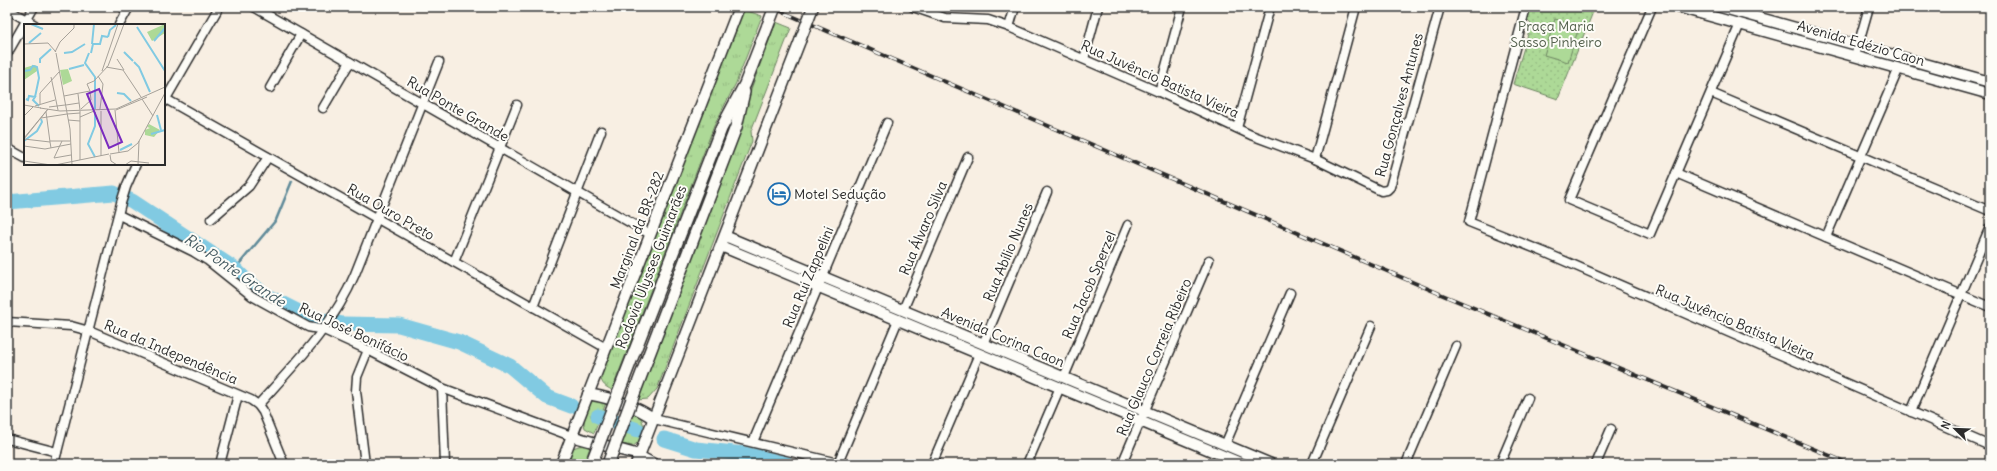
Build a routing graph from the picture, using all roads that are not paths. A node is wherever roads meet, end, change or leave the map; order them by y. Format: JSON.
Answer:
{"nodes":[{"id":1,"x":34,"y":7,"type":"edge"},
{"id":2,"x":129,"y":7,"type":"edge"},
{"id":3,"x":219,"y":7,"type":"edge"},
{"id":4,"x":254,"y":7,"type":"edge"},
{"id":5,"x":739,"y":7,"type":"edge"},
{"id":6,"x":775,"y":7,"type":"edge"},
{"id":7,"x":813,"y":7,"type":"edge"},
{"id":8,"x":913,"y":7,"type":"edge"},
{"id":9,"x":1015,"y":7,"type":"edge"},
{"id":10,"x":1098,"y":7,"type":"edge"},
{"id":11,"x":1182,"y":7,"type":"edge"},
{"id":12,"x":1270,"y":7,"type":"edge"},
{"id":13,"x":1356,"y":7,"type":"edge"},
{"id":14,"x":1440,"y":7,"type":"edge"},
{"id":15,"x":1526,"y":7,"type":"edge"},
{"id":16,"x":1652,"y":7,"type":"edge"},
{"id":17,"x":1678,"y":7,"type":"edge"},
{"id":18,"x":1720,"y":7,"type":"edge"},
{"id":19,"x":1869,"y":7,"type":"edge"},
{"id":20,"x":7,"y":9,"type":"edge"},
{"id":21,"x":26,"y":20,"type":"junction"},
{"id":22,"x":33,"y":24,"type":"edge"},
{"id":23,"x":120,"y":24,"type":"edge"},
{"id":24,"x":1740,"y":24,"type":"junction"},
{"id":25,"x":1010,"y":27,"type":"junction"},
{"id":26,"x":301,"y":34,"type":"junction"},
{"id":27,"x":1858,"y":45,"type":"junction"},
{"id":28,"x":7,"y":54,"type":"edge"},
{"id":29,"x":1854,"y":56,"type":"junction"},
{"id":30,"x":1084,"y":59,"type":"junction"},
{"id":31,"x":350,"y":62,"type":"junction"},
{"id":32,"x":439,"y":62,"type":"dead end"},
{"id":33,"x":1899,"y":68,"type":"junction"},
{"id":34,"x":1990,"y":82,"type":"edge"},
{"id":35,"x":745,"y":84,"type":"junction"},
{"id":36,"x":270,"y":88,"type":"dead end"},
{"id":37,"x":1159,"y":92,"type":"junction"},
{"id":38,"x":1711,"y":92,"type":"junction"},
{"id":39,"x":1990,"y":94,"type":"edge"},
{"id":40,"x":165,"y":100,"type":"edge"},
{"id":41,"x":423,"y":104,"type":"junction"},
{"id":42,"x":517,"y":105,"type":"dead end"},
{"id":43,"x":323,"y":108,"type":"dead end"},
{"id":44,"x":887,"y":123,"type":"dead end"},
{"id":45,"x":1237,"y":128,"type":"junction"},
{"id":46,"x":602,"y":131,"type":"dead end"},
{"id":47,"x":7,"y":148,"type":"edge"},
{"id":48,"x":500,"y":148,"type":"junction"},
{"id":49,"x":968,"y":156,"type":"dead end"},
{"id":50,"x":1861,"y":156,"type":"junction"},
{"id":51,"x":24,"y":157,"type":"edge"},
{"id":52,"x":268,"y":157,"type":"junction"},
{"id":53,"x":1315,"y":159,"type":"junction"},
{"id":54,"x":136,"y":165,"type":"edge"},
{"id":55,"x":1676,"y":173,"type":"junction"},
{"id":56,"x":1390,"y":187,"type":"joint"},
{"id":57,"x":578,"y":192,"type":"junction"},
{"id":58,"x":1047,"y":192,"type":"dead end"},
{"id":59,"x":1990,"y":211,"type":"edge"},
{"id":60,"x":119,"y":215,"type":"junction"},
{"id":61,"x":377,"y":218,"type":"junction"},
{"id":62,"x":210,"y":219,"type":"dead end"},
{"id":63,"x":1128,"y":225,"type":"dead end"},
{"id":64,"x":1990,"y":227,"type":"edge"},
{"id":65,"x":650,"y":234,"type":"junction"},
{"id":66,"x":725,"y":236,"type":"junction"},
{"id":67,"x":1826,"y":237,"type":"junction"},
{"id":68,"x":721,"y":246,"type":"junction"},
{"id":69,"x":1209,"y":260,"type":"dead end"},
{"id":70,"x":454,"y":262,"type":"junction"},
{"id":71,"x":822,"y":276,"type":"junction"},
{"id":72,"x":818,"y":286,"type":"junction"},
{"id":73,"x":1290,"y":293,"type":"dead end"},
{"id":74,"x":1961,"y":294,"type":"junction"},
{"id":75,"x":533,"y":307,"type":"junction"},
{"id":76,"x":1990,"y":307,"type":"edge"},
{"id":77,"x":903,"y":310,"type":"junction"},
{"id":78,"x":898,"y":320,"type":"junction"},
{"id":79,"x":7,"y":322,"type":"edge"},
{"id":80,"x":1371,"y":326,"type":"dead end"},
{"id":81,"x":326,"y":327,"type":"junction"},
{"id":82,"x":89,"y":331,"type":"junction"},
{"id":83,"x":983,"y":344,"type":"junction"},
{"id":84,"x":1456,"y":346,"type":"dead end"},
{"id":85,"x":606,"y":348,"type":"junction"},
{"id":86,"x":368,"y":350,"type":"junction"},
{"id":87,"x":979,"y":354,"type":"junction"},
{"id":88,"x":1064,"y":377,"type":"junction"},
{"id":89,"x":1060,"y":387,"type":"junction"},
{"id":90,"x":442,"y":388,"type":"junction"},
{"id":91,"x":238,"y":394,"type":"junction"},
{"id":92,"x":588,"y":394,"type":"junction"},
{"id":93,"x":1528,"y":398,"type":"dead end"},
{"id":94,"x":258,"y":405,"type":"junction"},
{"id":95,"x":1145,"y":411,"type":"junction"},
{"id":96,"x":1911,"y":412,"type":"junction"},
{"id":97,"x":654,"y":419,"type":"junction"},
{"id":98,"x":1140,"y":421,"type":"junction"},
{"id":99,"x":1611,"y":429,"type":"dead end"},
{"id":100,"x":571,"y":436,"type":"junction"},
{"id":101,"x":7,"y":439,"type":"edge"},
{"id":102,"x":753,"y":442,"type":"junction"},
{"id":103,"x":1225,"y":445,"type":"junction"},
{"id":104,"x":1990,"y":446,"type":"edge"},
{"id":105,"x":57,"y":452,"type":"junction"},
{"id":106,"x":638,"y":460,"type":"edge"},
{"id":107,"x":591,"y":463,"type":"edge"},
{"id":108,"x":840,"y":463,"type":"edge"},
{"id":109,"x":54,"y":464,"type":"edge"},
{"id":110,"x":220,"y":464,"type":"edge"},
{"id":111,"x":284,"y":464,"type":"edge"},
{"id":112,"x":365,"y":464,"type":"edge"},
{"id":113,"x":445,"y":464,"type":"edge"},
{"id":114,"x":561,"y":464,"type":"edge"},
{"id":115,"x":608,"y":464,"type":"edge"},
{"id":116,"x":656,"y":464,"type":"edge"},
{"id":117,"x":932,"y":464,"type":"edge"},
{"id":118,"x":1027,"y":464,"type":"edge"},
{"id":119,"x":1122,"y":464,"type":"edge"},
{"id":120,"x":1243,"y":464,"type":"edge"},
{"id":121,"x":1271,"y":464,"type":"edge"},
{"id":122,"x":1312,"y":464,"type":"edge"},
{"id":123,"x":1406,"y":464,"type":"edge"},
{"id":124,"x":1500,"y":464,"type":"edge"},
{"id":125,"x":1596,"y":464,"type":"edge"}],
"edges":[{"from":1,"to":21,"type":"street"},
{"from":2,"to":23,"type":"street"},
{"from":3,"to":40,"type":"street"},
{"from":4,"to":26,"type":"street","name":"Rua Ponte Grande"},
{"from":5,"to":65,"type":"main road","name":"Marginal da BR-282"},
{"from":6,"to":35,"type":"highway","name":"Rodovia Ulysses Guimarães","bridge":true},
{"from":7,"to":66,"type":"main road","bridge":true},
{"from":8,"to":25,"type":"street","name":"Rua Juvêncio Batista Vieira"},
{"from":9,"to":25,"type":"street"},
{"from":10,"to":30,"type":"street"},
{"from":11,"to":37,"type":"street"},
{"from":12,"to":45,"type":"street"},
{"from":13,"to":53,"type":"street"},
{"from":14,"to":56,"type":"street","name":"Rua Gonçalves Antunes"},
{"from":15,"to":96,"type":"street","name":"Rua Juvêncio Batista Vieira"},
{"from":16,"to":55,"type":"street"},
{"from":17,"to":24,"type":"main road","name":"Avenida Edézio Caon"},
{"from":18,"to":27,"type":"main road","name":"Avenida Edézio Caon"},
{"from":19,"to":27,"type":"street"},
{"from":20,"to":21,"type":"street"},
{"from":21,"to":22,"type":"street"},
{"from":21,"to":28,"type":"street"},
{"from":24,"to":29,"type":"main road","name":"Avenida Edézio Caon"},
{"from":24,"to":38,"type":"street"},
{"from":25,"to":30,"type":"street","name":"Rua Juvêncio Batista Vieira"},
{"from":26,"to":31,"type":"street","name":"Rua Ponte Grande"},
{"from":26,"to":36,"type":"street"},
{"from":27,"to":29,"type":"street"},
{"from":27,"to":34,"type":"main road","name":"Avenida Edézio Caon"},
{"from":29,"to":33,"type":"main road","name":"Avenida Edézio Caon"},
{"from":30,"to":37,"type":"street","name":"Rua Juvêncio Batista Vieira"},
{"from":31,"to":41,"type":"street","name":"Rua Ponte Grande"},
{"from":31,"to":43,"type":"street"},
{"from":32,"to":41,"type":"street"},
{"from":33,"to":39,"type":"main road","name":"Avenida Edézio Caon"},
{"from":33,"to":50,"type":"street"},
{"from":35,"to":107,"type":"highway","name":"Rodovia Ulysses Guimarães","bridge":true},
{"from":35,"to":115,"type":"highway","name":"Rodovia Ulysses Guimarães","bridge":true},
{"from":37,"to":45,"type":"street","name":"Rua Juvêncio Batista Vieira"},
{"from":38,"to":50,"type":"street"},
{"from":38,"to":55,"type":"street"},
{"from":40,"to":52,"type":"street","name":"Rua Ouro Preto"},
{"from":41,"to":48,"type":"street","name":"Rua Ponte Grande"},
{"from":41,"to":61,"type":"street"},
{"from":42,"to":48,"type":"street"},
{"from":44,"to":71,"type":"street","name":"Rua Rui Zappelini"},
{"from":45,"to":53,"type":"street","name":"Rua Juvêncio Batista Vieira"},
{"from":46,"to":57,"type":"street"},
{"from":47,"to":51,"type":"street"},
{"from":48,"to":57,"type":"street","name":"Rua Ponte Grande"},
{"from":48,"to":70,"type":"street"},
{"from":49,"to":77,"type":"street","name":"Rua Álvaro Silva"},
{"from":50,"to":59,"type":"street"},
{"from":50,"to":67,"type":"street"},
{"from":52,"to":61,"type":"street","name":"Rua Ouro Preto"},
{"from":52,"to":62,"type":"street"},
{"from":53,"to":56,"type":"street","name":"Rua Juvêncio Batista Vieira"},
{"from":54,"to":60,"type":"street"},
{"from":55,"to":67,"type":"street"},
{"from":57,"to":65,"type":"street","name":"Rua Ponte Grande"},
{"from":57,"to":75,"type":"street"},
{"from":58,"to":83,"type":"street","name":"Rua Abílio Nunes"},
{"from":60,"to":81,"type":"street","name":"Rua José Bonifácio"},
{"from":60,"to":82,"type":"street"},
{"from":61,"to":70,"type":"street","name":"Rua Ouro Preto"},
{"from":61,"to":81,"type":"street"},
{"from":63,"to":88,"type":"street","name":"Rua Jacob Sperzel"},
{"from":64,"to":74,"type":"street"},
{"from":65,"to":85,"type":"main road","name":"Marginal da BR-282"},
{"from":66,"to":68,"type":"main road"},
{"from":66,"to":71,"type":"main road","name":"Avenida Corina Caon"},
{"from":67,"to":74,"type":"street"},
{"from":68,"to":72,"type":"main road","name":"Avenida Corina Caon"},
{"from":68,"to":97,"type":"main road"},
{"from":69,"to":95,"type":"street","name":"Rua Glauco Correia Ribeiro"},
{"from":70,"to":75,"type":"street","name":"Rua Ouro Preto"},
{"from":71,"to":72,"type":"street","name":"Rua Rui Zappelini"},
{"from":71,"to":77,"type":"main road","name":"Avenida Corina Caon"},
{"from":72,"to":78,"type":"main road","name":"Avenida Corina Caon"},
{"from":72,"to":102,"type":"street","name":"Rua Rui Zappelini"},
{"from":73,"to":103,"type":"street"},
{"from":74,"to":76,"type":"street"},
{"from":74,"to":96,"type":"street"},
{"from":75,"to":85,"type":"street","name":"Rua Ouro Preto"},
{"from":77,"to":83,"type":"main road","name":"Avenida Corina Caon"},
{"from":78,"to":87,"type":"main road","name":"Avenida Corina Caon"},
{"from":78,"to":108,"type":"street"},
{"from":79,"to":82,"type":"street","name":"Rua da Independência"},
{"from":80,"to":122,"type":"street"},
{"from":81,"to":86,"type":"street","name":"Rua José Bonifácio"},
{"from":81,"to":94,"type":"street"},
{"from":82,"to":91,"type":"street","name":"Rua da Independência"},
{"from":82,"to":105,"type":"street"},
{"from":83,"to":88,"type":"main road","name":"Avenida Corina Caon"},
{"from":84,"to":123,"type":"street"},
{"from":85,"to":92,"type":"main road","name":"Marginal da BR-282"},
{"from":86,"to":90,"type":"street","name":"Rua José Bonifácio"},
{"from":86,"to":112,"type":"street"},
{"from":87,"to":89,"type":"main road","name":"Avenida Corina Caon"},
{"from":87,"to":117,"type":"street"},
{"from":88,"to":95,"type":"main road","name":"Avenida Corina Caon"},
{"from":89,"to":98,"type":"main road","name":"Avenida Corina Caon"},
{"from":89,"to":118,"type":"street"},
{"from":90,"to":100,"type":"street","name":"Rua José Bonifácio"},
{"from":90,"to":113,"type":"street"},
{"from":91,"to":94,"type":"street","name":"Rua da Independência"},
{"from":91,"to":110,"type":"street"},
{"from":92,"to":97,"type":"main road"},
{"from":92,"to":100,"type":"main road","name":"Marginal da BR-282"},
{"from":93,"to":124,"type":"street"},
{"from":94,"to":111,"type":"street"},
{"from":95,"to":98,"type":"street","name":"Rua Glauco Correia Ribeiro"},
{"from":95,"to":103,"type":"main road","name":"Avenida Corina Caon"},
{"from":96,"to":104,"type":"street","name":"Rua Juvêncio Batista Vieira"},
{"from":97,"to":102,"type":"street"},
{"from":97,"to":106,"type":"main road"},
{"from":98,"to":119,"type":"street","name":"Rua Glauco Correia Ribeiro"},
{"from":98,"to":120,"type":"main road","name":"Avenida Corina Caon"},
{"from":99,"to":125,"type":"street"},
{"from":100,"to":106,"type":"main road"},
{"from":100,"to":114,"type":"main road","name":"Marginal da BR-282"},
{"from":101,"to":105,"type":"street"},
{"from":102,"to":108,"type":"street"},
{"from":103,"to":121,"type":"main road","name":"Avenida Corina Caon"},
{"from":105,"to":109,"type":"street"},
{"from":106,"to":116,"type":"street"}]}
